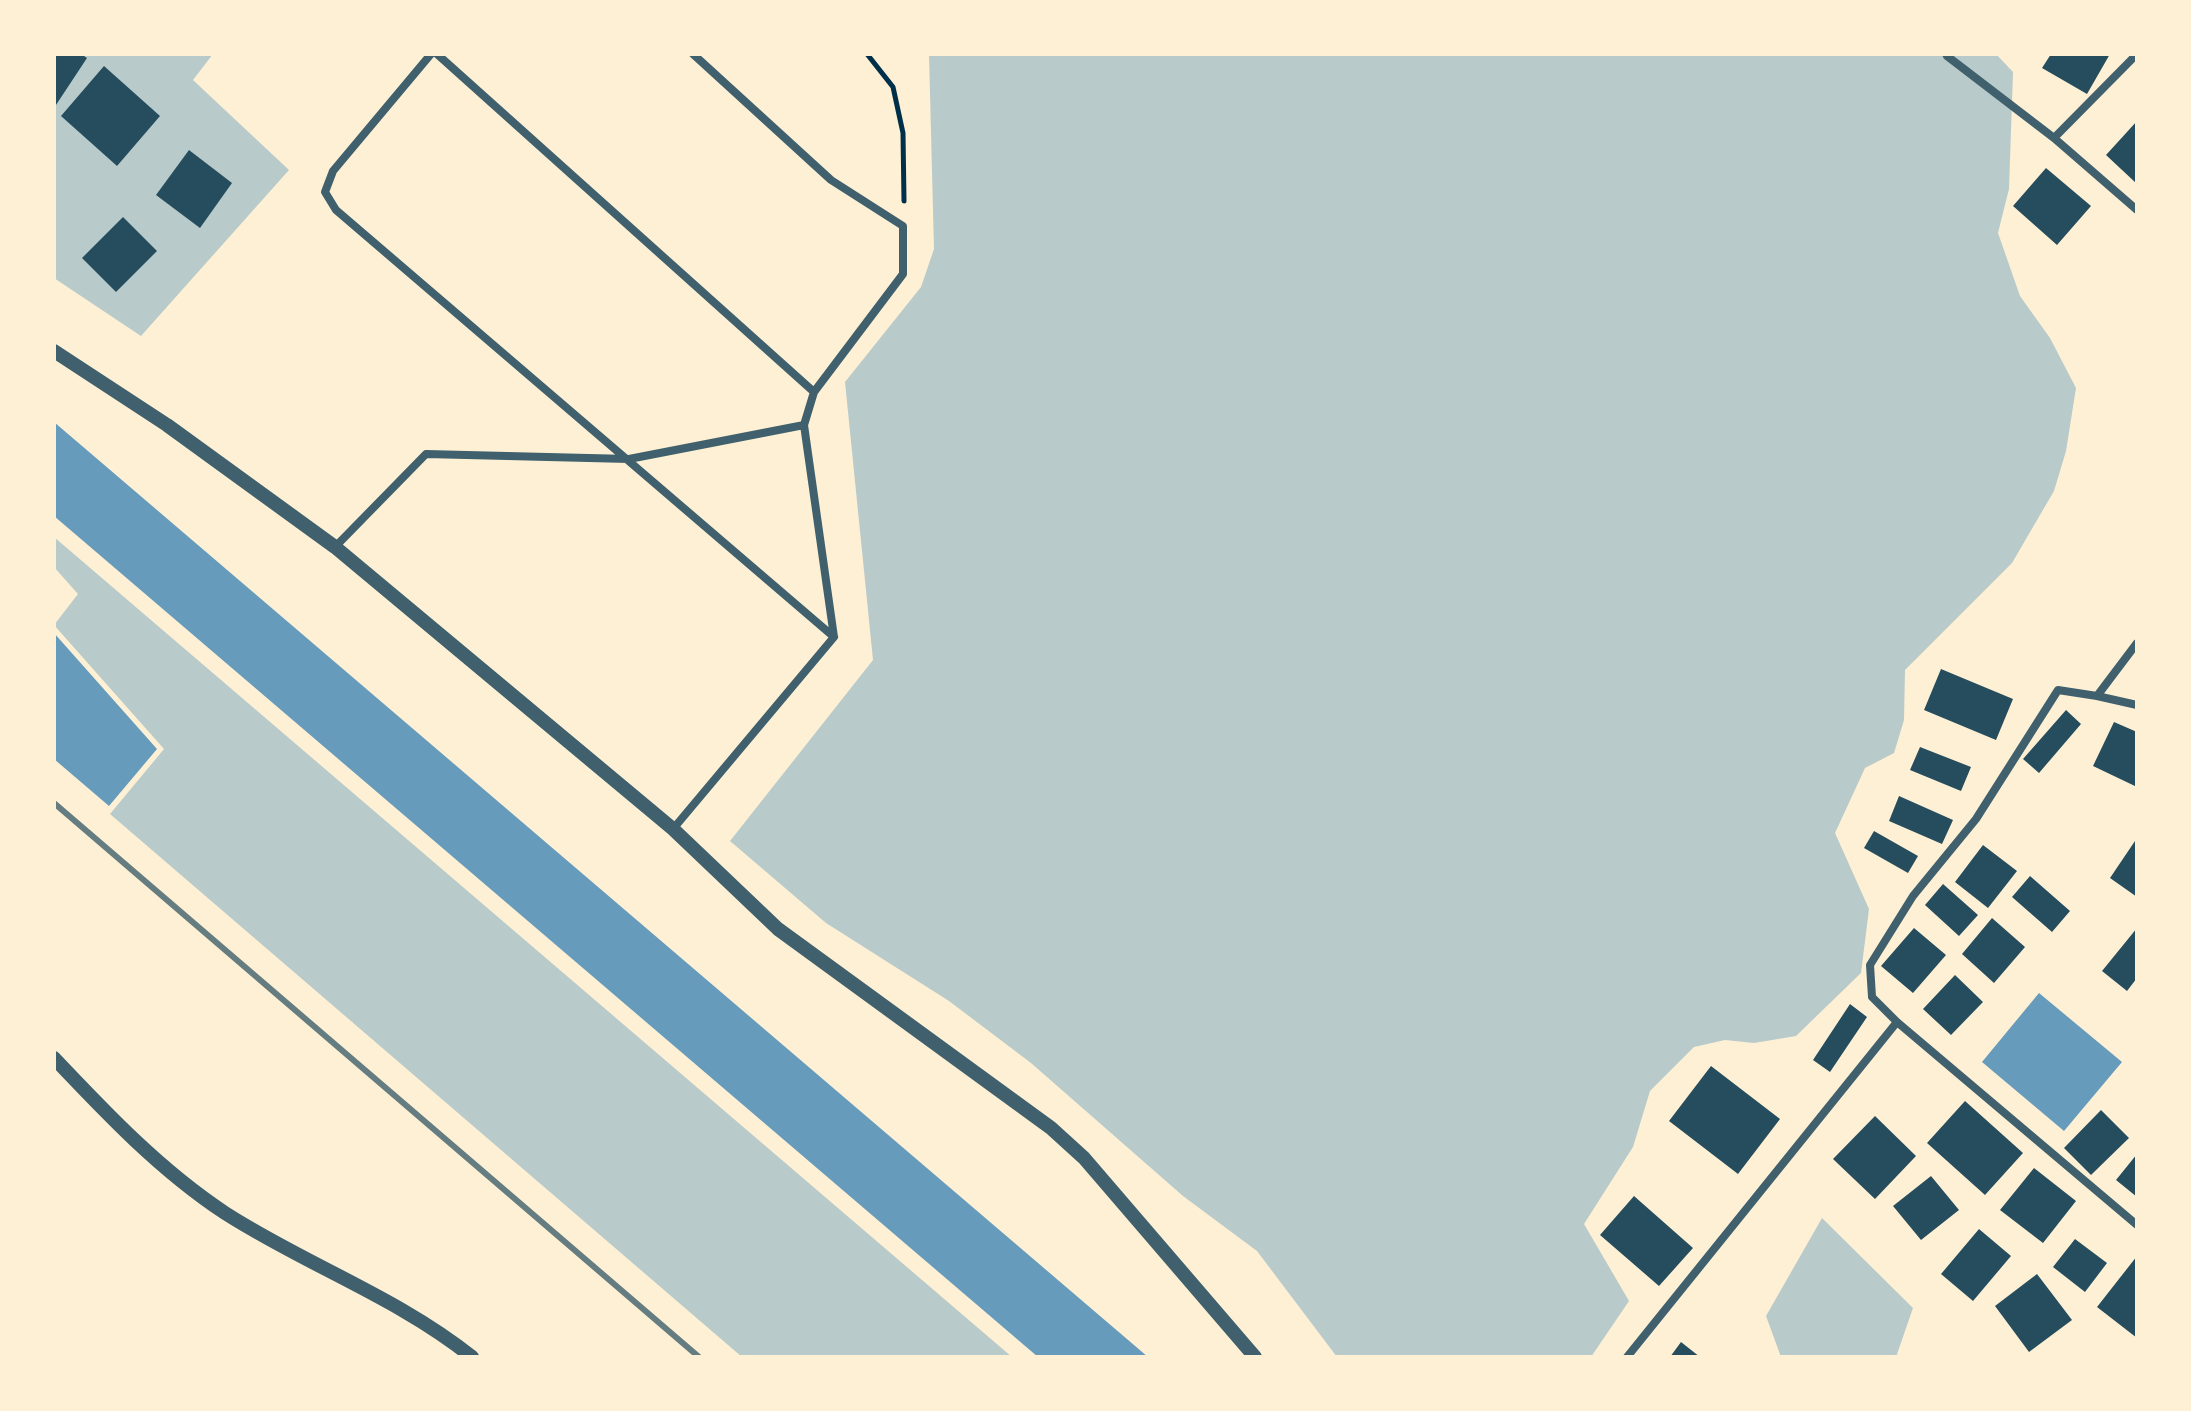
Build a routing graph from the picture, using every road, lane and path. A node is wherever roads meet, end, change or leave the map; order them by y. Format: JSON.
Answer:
{"nodes":[{"id":1,"x":434,"y":54,"type":"edge"},
{"id":2,"x":693,"y":54,"type":"edge"},
{"id":3,"x":867,"y":54,"type":"edge"},
{"id":4,"x":2137,"y":54,"type":"edge"},
{"id":5,"x":1947,"y":56,"type":"edge"},
{"id":6,"x":2054,"y":138,"type":"junction"},
{"id":7,"x":2137,"y":210,"type":"edge"},
{"id":8,"x":903,"y":226,"type":"junction"},
{"id":9,"x":54,"y":351,"type":"edge"},
{"id":10,"x":814,"y":392,"type":"junction"},
{"id":11,"x":804,"y":425,"type":"junction"},
{"id":12,"x":629,"y":459,"type":"junction"},
{"id":13,"x":335,"y":547,"type":"junction"},
{"id":14,"x":834,"y":637,"type":"junction"},
{"id":15,"x":2137,"y":643,"type":"edge"},
{"id":16,"x":2097,"y":696,"type":"junction"},
{"id":17,"x":2137,"y":705,"type":"edge"},
{"id":18,"x":673,"y":829,"type":"junction"},
{"id":19,"x":1897,"y":1022,"type":"junction"},
{"id":20,"x":54,"y":1058,"type":"edge"},
{"id":21,"x":2137,"y":1225,"type":"edge"},
{"id":22,"x":472,"y":1357,"type":"edge"},
{"id":23,"x":1255,"y":1357,"type":"edge"},
{"id":24,"x":1627,"y":1357,"type":"edge"}],
"edges":[{"from":1,"to":10,"type":"street"},
{"from":1,"to":12,"type":"street"},
{"from":2,"to":8,"type":"street"},
{"from":3,"to":8,"type":"path"},
{"from":4,"to":6,"type":"street"},
{"from":5,"to":6,"type":"street"},
{"from":6,"to":7,"type":"street"},
{"from":8,"to":10,"type":"street"},
{"from":9,"to":13,"type":"street"},
{"from":10,"to":11,"type":"street"},
{"from":11,"to":12,"type":"street"},
{"from":11,"to":14,"type":"street"},
{"from":12,"to":13,"type":"street"},
{"from":12,"to":14,"type":"street"},
{"from":13,"to":18,"type":"street"},
{"from":14,"to":18,"type":"street"},
{"from":15,"to":16,"type":"street"},
{"from":16,"to":17,"type":"street"},
{"from":16,"to":19,"type":"street"},
{"from":18,"to":23,"type":"street"},
{"from":19,"to":21,"type":"street"},
{"from":19,"to":24,"type":"street"},
{"from":20,"to":22,"type":"street"}]}
